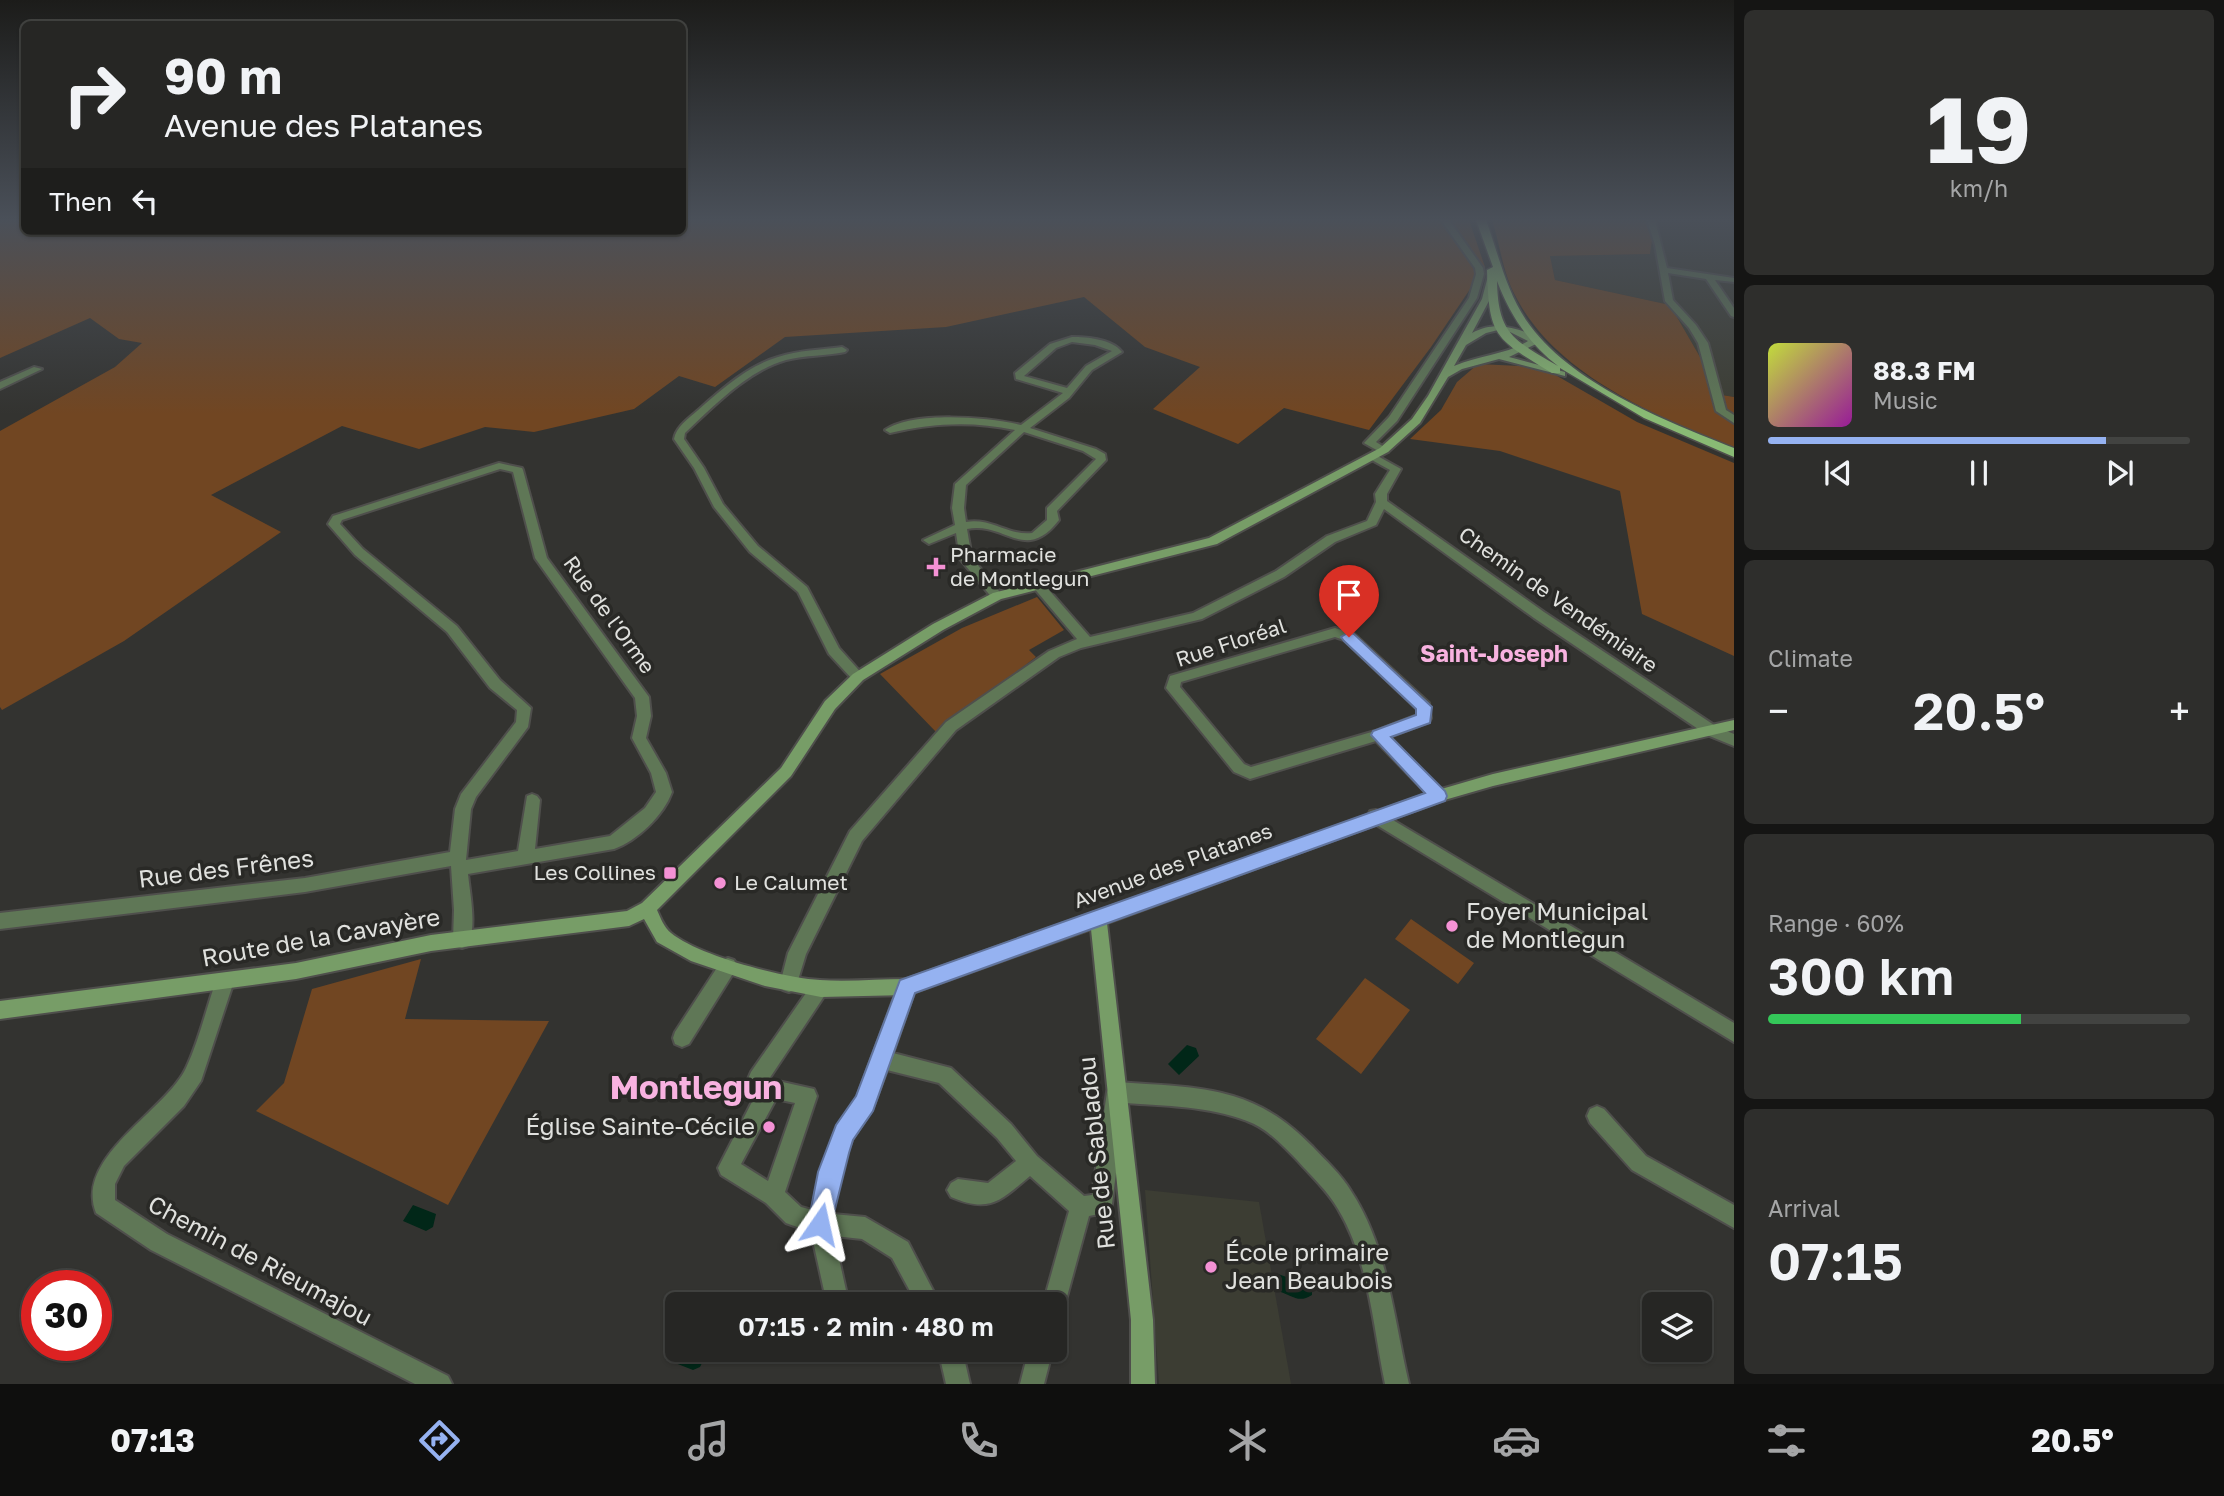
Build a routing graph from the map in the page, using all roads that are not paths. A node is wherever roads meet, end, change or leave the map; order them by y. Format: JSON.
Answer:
{"nodes":[{"id":1,"x":1476,"y":285,"type":"edge"},
{"id":2,"x":1489,"y":285,"type":"edge"},
{"id":3,"x":1493,"y":285,"type":"edge"},
{"id":4,"x":1505,"y":285,"type":"edge"},
{"id":5,"x":1665,"y":285,"type":"edge"},
{"id":6,"x":1714,"y":285,"type":"edge"},
{"id":7,"x":1734,"y":314,"type":"edge"},
{"id":8,"x":1499,"y":327,"type":"junction"},
{"id":9,"x":1461,"y":344,"type":"junction"},
{"id":10,"x":1528,"y":344,"type":"junction"},
{"id":11,"x":842,"y":350,"type":"dead end"},
{"id":12,"x":1498,"y":357,"type":"junction"},
{"id":13,"x":37,"y":369,"type":"dead end"},
{"id":14,"x":1562,"y":374,"type":"junction"},
{"id":15,"x":1444,"y":376,"type":"junction"},
{"id":16,"x":0,"y":386,"type":"edge"},
{"id":17,"x":1069,"y":392,"type":"junction"},
{"id":18,"x":1734,"y":420,"type":"edge"},
{"id":19,"x":1023,"y":428,"type":"junction"},
{"id":20,"x":890,"y":430,"type":"dead end"},
{"id":21,"x":1379,"y":453,"type":"junction"},
{"id":22,"x":1734,"y":455,"type":"edge"},
{"id":23,"x":1382,"y":502,"type":"junction"},
{"id":24,"x":960,"y":529,"type":"junction"},
{"id":25,"x":929,"y":540,"type":"dead end"},
{"id":26,"x":1037,"y":584,"type":"junction"},
{"id":27,"x":997,"y":596,"type":"junction"},
{"id":28,"x":1086,"y":642,"type":"junction"},
{"id":29,"x":858,"y":677,"type":"junction"},
{"id":30,"x":1734,"y":725,"type":"edge"},
{"id":31,"x":1712,"y":731,"type":"junction"},
{"id":32,"x":1379,"y":735,"type":"junction"},
{"id":33,"x":1734,"y":740,"type":"edge"},
{"id":34,"x":1734,"y":753,"type":"edge"},
{"id":35,"x":1438,"y":796,"type":"junction"},
{"id":36,"x":533,"y":800,"type":"dead end"},
{"id":37,"x":1376,"y":816,"type":"junction"},
{"id":38,"x":526,"y":855,"type":"junction"},
{"id":39,"x":459,"y":863,"type":"junction"},
{"id":40,"x":648,"y":908,"type":"junction"},
{"id":41,"x":1098,"y":917,"type":"junction"},
{"id":42,"x":0,"y":921,"type":"edge"},
{"id":43,"x":462,"y":940,"type":"junction"},
{"id":44,"x":728,"y":966,"type":"junction"},
{"id":45,"x":225,"y":981,"type":"junction"},
{"id":46,"x":789,"y":984,"type":"junction"},
{"id":47,"x":907,"y":986,"type":"junction"},
{"id":48,"x":819,"y":989,"type":"junction"},
{"id":49,"x":0,"y":1010,"type":"edge"},
{"id":50,"x":1734,"y":1033,"type":"edge"},
{"id":51,"x":682,"y":1038,"type":"dead end"},
{"id":52,"x":880,"y":1059,"type":"junction"},
{"id":53,"x":1117,"y":1092,"type":"junction"},
{"id":54,"x":767,"y":1093,"type":"junction"},
{"id":55,"x":1597,"y":1116,"type":"dead end"},
{"id":56,"x":1030,"y":1163,"type":"junction"},
{"id":57,"x":958,"y":1190,"type":"dead end"},
{"id":58,"x":773,"y":1196,"type":"junction"},
{"id":59,"x":1081,"y":1207,"type":"junction"},
{"id":60,"x":1734,"y":1217,"type":"edge"},
{"id":61,"x":820,"y":1224,"type":"junction"},
{"id":62,"x":835,"y":1292,"type":"edge"},
{"id":63,"x":923,"y":1292,"type":"edge"},
{"id":64,"x":1057,"y":1292,"type":"edge"},
{"id":65,"x":953,"y":1362,"type":"edge"},
{"id":66,"x":1038,"y":1362,"type":"edge"},
{"id":67,"x":440,"y":1384,"type":"edge"},
{"id":68,"x":958,"y":1384,"type":"edge"},
{"id":69,"x":1032,"y":1384,"type":"edge"},
{"id":70,"x":1143,"y":1384,"type":"edge"},
{"id":71,"x":1397,"y":1384,"type":"edge"}],
"edges":[{"from":1,"to":21,"type":"street"},
{"from":2,"to":9,"type":"street"},
{"from":3,"to":8,"type":"main road"},
{"from":4,"to":10,"type":"main road"},
{"from":5,"to":18,"type":"street"},
{"from":6,"to":7,"type":"street"},
{"from":8,"to":9,"type":"street"},
{"from":8,"to":10,"type":"main road"},
{"from":9,"to":15,"type":"street"},
{"from":10,"to":12,"type":"street"},
{"from":10,"to":14,"type":"main road"},
{"from":10,"to":22,"type":"main road"},
{"from":11,"to":29,"type":"street"},
{"from":12,"to":14,"type":"street"},
{"from":12,"to":15,"type":"street"},
{"from":13,"to":16,"type":"street"},
{"from":14,"to":22,"type":"main road"},
{"from":15,"to":21,"type":"street"},
{"from":17,"to":17,"type":"street"},
{"from":17,"to":19,"type":"street"},
{"from":19,"to":20,"type":"street"},
{"from":19,"to":24,"type":"street"},
{"from":19,"to":24,"type":"street"},
{"from":21,"to":23,"type":"street"},
{"from":21,"to":26,"type":"street"},
{"from":23,"to":28,"type":"street"},
{"from":23,"to":31,"type":"street","name":"Chemin de Vendémiaire"},
{"from":24,"to":25,"type":"street"},
{"from":24,"to":27,"type":"street"},
{"from":26,"to":27,"type":"street"},
{"from":26,"to":28,"type":"street"},
{"from":27,"to":29,"type":"street"},
{"from":28,"to":46,"type":"street"},
{"from":29,"to":40,"type":"street"},
{"from":30,"to":31,"type":"street","name":"Avenue des Platanes"},
{"from":31,"to":33,"type":"street"},
{"from":31,"to":34,"type":"street"},
{"from":31,"to":35,"type":"street","name":"Avenue des Platanes"},
{"from":32,"to":32,"type":"street","name":"Rue Floréal"},
{"from":32,"to":35,"type":"street"},
{"from":35,"to":37,"type":"street","name":"Avenue des Platanes"},
{"from":36,"to":38,"type":"street"},
{"from":37,"to":41,"type":"street","name":"Avenue des Platanes"},
{"from":37,"to":50,"type":"street"},
{"from":38,"to":39,"type":"street","name":"Rue de l'Orme"},
{"from":38,"to":39,"type":"street","name":"Rue de l'Orme"},
{"from":39,"to":42,"type":"street","name":"Rue des Frênes"},
{"from":39,"to":43,"type":"street"},
{"from":40,"to":43,"type":"street","name":"Route de la Cavayère"},
{"from":40,"to":44,"type":"street","name":"Avenue des Platanes"},
{"from":41,"to":47,"type":"street","name":"Avenue des Platanes"},
{"from":41,"to":53,"type":"street","name":"Rue de Sabladou"},
{"from":43,"to":45,"type":"street","name":"Route de la Cavayère"},
{"from":44,"to":46,"type":"street","name":"Avenue des Platanes"},
{"from":44,"to":51,"type":"street"},
{"from":45,"to":49,"type":"street","name":"Route de la Cavayère"},
{"from":45,"to":67,"type":"street","name":"Chemin de Rieumajou"},
{"from":46,"to":48,"type":"street","name":"Avenue des Platanes"},
{"from":47,"to":48,"type":"street","name":"Avenue des Platanes"},
{"from":47,"to":52,"type":"street"},
{"from":48,"to":54,"type":"street"},
{"from":52,"to":56,"type":"street"},
{"from":52,"to":61,"type":"street"},
{"from":53,"to":59,"type":"street"},
{"from":53,"to":70,"type":"street","name":"Rue de Sabladou"},
{"from":53,"to":71,"type":"street"},
{"from":54,"to":58,"type":"street"},
{"from":54,"to":58,"type":"street"},
{"from":55,"to":60,"type":"street"},
{"from":56,"to":57,"type":"street"},
{"from":56,"to":59,"type":"street"},
{"from":58,"to":61,"type":"street"},
{"from":59,"to":64,"type":"street"},
{"from":61,"to":62,"type":"street"},
{"from":61,"to":63,"type":"street"},
{"from":65,"to":68,"type":"street"},
{"from":66,"to":69,"type":"street"}]}
